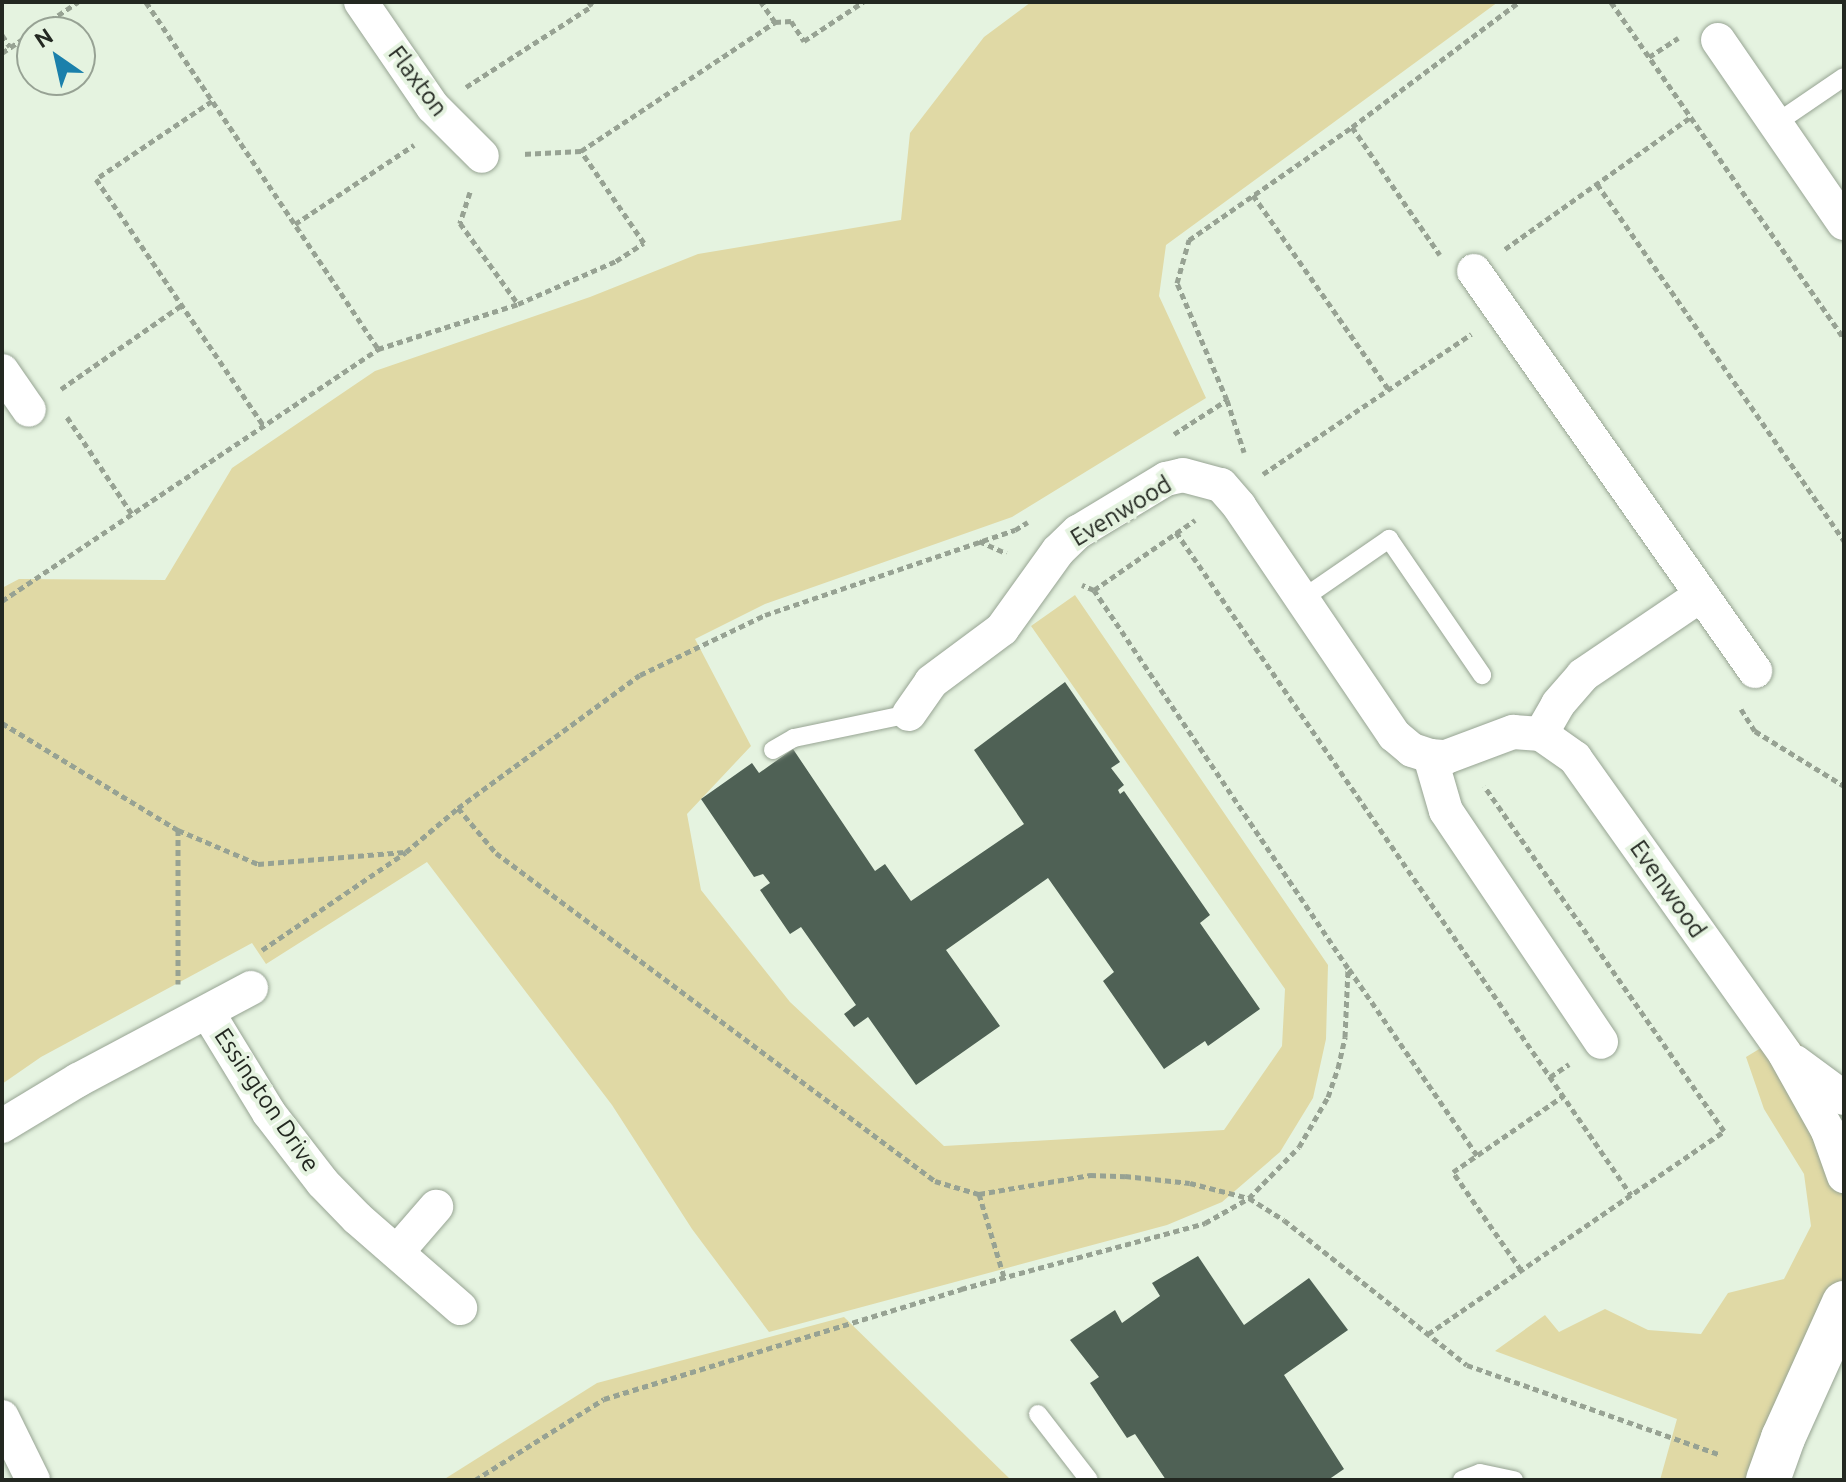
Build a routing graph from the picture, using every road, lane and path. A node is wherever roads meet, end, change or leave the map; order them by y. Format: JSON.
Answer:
{"nodes":[{"id":1,"x":78,"y":2,"type":"edge"},
{"id":2,"x":146,"y":2,"type":"edge"},
{"id":3,"x":361,"y":2,"type":"edge"},
{"id":4,"x":589,"y":2,"type":"edge"},
{"id":5,"x":761,"y":2,"type":"edge"},
{"id":6,"x":863,"y":2,"type":"edge"},
{"id":7,"x":1519,"y":2,"type":"edge"},
{"id":8,"x":1611,"y":2,"type":"edge"},
{"id":9,"x":57,"y":16,"type":"edge"},
{"id":10,"x":775,"y":22,"type":"junction"},
{"id":11,"x":2,"y":35,"type":"edge"},
{"id":12,"x":1718,"y":40,"type":"dead end"},
{"id":13,"x":16,"y":43,"type":"edge"},
{"id":14,"x":10,"y":47,"type":"junction"},
{"id":15,"x":2,"y":53,"type":"edge"},
{"id":16,"x":1844,"y":77,"type":"edge"},
{"id":17,"x":212,"y":101,"type":"junction"},
{"id":18,"x":441,"y":114,"type":"junction"},
{"id":19,"x":1691,"y":117,"type":"junction"},
{"id":20,"x":1775,"y":124,"type":"junction"},
{"id":21,"x":1352,"y":127,"type":"junction"},
{"id":22,"x":581,"y":151,"type":"junction"},
{"id":23,"x":482,"y":156,"type":"junction"},
{"id":24,"x":1597,"y":184,"type":"junction"},
{"id":25,"x":1253,"y":195,"type":"junction"},
{"id":26,"x":1844,"y":223,"type":"edge"},
{"id":27,"x":295,"y":224,"type":"junction"},
{"id":28,"x":1474,"y":271,"type":"junction"},
{"id":29,"x":518,"y":304,"type":"junction"},
{"id":30,"x":182,"y":305,"type":"junction"},
{"id":31,"x":1503,"y":313,"type":"junction"},
{"id":32,"x":1844,"y":338,"type":"edge"},
{"id":33,"x":378,"y":349,"type":"junction"},
{"id":34,"x":2,"y":371,"type":"edge"},
{"id":35,"x":1389,"y":390,"type":"junction"},
{"id":36,"x":1227,"y":400,"type":"junction"},
{"id":37,"x":47,"y":405,"type":"junction"},
{"id":38,"x":264,"y":426,"type":"junction"},
{"id":39,"x":1173,"y":435,"type":"dead end"},
{"id":40,"x":1229,"y":442,"type":"dead end"},
{"id":41,"x":1241,"y":444,"type":"junction"},
{"id":42,"x":1245,"y":456,"type":"dead end"},
{"id":43,"x":1254,"y":480,"type":"dead end"},
{"id":44,"x":132,"y":514,"type":"junction"},
{"id":45,"x":1041,"y":514,"type":"dead end"},
{"id":46,"x":1198,"y":518,"type":"dead end"},
{"id":47,"x":1176,"y":532,"type":"junction"},
{"id":48,"x":979,"y":541,"type":"junction"},
{"id":49,"x":1844,"y":541,"type":"edge"},
{"id":50,"x":1021,"y":559,"type":"dead end"},
{"id":51,"x":1069,"y":580,"type":"dead end"},
{"id":52,"x":1094,"y":590,"type":"junction"},
{"id":53,"x":1701,"y":595,"type":"junction"},
{"id":54,"x":1302,"y":599,"type":"junction"},
{"id":55,"x":2,"y":601,"type":"edge"},
{"id":56,"x":1755,"y":671,"type":"dead end"},
{"id":57,"x":1482,"y":675,"type":"dead end"},
{"id":58,"x":909,"y":714,"type":"joint"},
{"id":59,"x":2,"y":723,"type":"edge"},
{"id":60,"x":1541,"y":734,"type":"junction"},
{"id":61,"x":773,"y":750,"type":"dead end"},
{"id":62,"x":1430,"y":756,"type":"junction"},
{"id":63,"x":458,"y":808,"type":"junction"},
{"id":64,"x":178,"y":830,"type":"junction"},
{"id":65,"x":406,"y":852,"type":"junction"},
{"id":66,"x":1348,"y":968,"type":"junction"},
{"id":67,"x":252,"y":972,"type":"joint"},
{"id":68,"x":198,"y":1018,"type":"junction"},
{"id":69,"x":1601,"y":1042,"type":"dead end"},
{"id":70,"x":1785,"y":1054,"type":"junction"},
{"id":71,"x":1563,"y":1096,"type":"junction"},
{"id":72,"x":1844,"y":1098,"type":"edge"},
{"id":73,"x":2,"y":1126,"type":"edge"},
{"id":74,"x":1477,"y":1155,"type":"junction"},
{"id":75,"x":1844,"y":1176,"type":"edge"},
{"id":76,"x":979,"y":1194,"type":"junction"},
{"id":77,"x":1631,"y":1195,"type":"dead end"},
{"id":78,"x":1249,"y":1198,"type":"junction"},
{"id":79,"x":436,"y":1207,"type":"dead end"},
{"id":80,"x":397,"y":1252,"type":"junction"},
{"id":81,"x":1521,"y":1270,"type":"dead end"},
{"id":82,"x":1004,"y":1277,"type":"junction"},
{"id":83,"x":1844,"y":1303,"type":"edge"},
{"id":84,"x":460,"y":1308,"type":"dead end"},
{"id":85,"x":1038,"y":1414,"type":"dead end"},
{"id":86,"x":2,"y":1417,"type":"edge"},
{"id":87,"x":1719,"y":1454,"type":"dead end"},
{"id":88,"x":33,"y":1480,"type":"edge"},
{"id":89,"x":475,"y":1480,"type":"edge"},
{"id":90,"x":1089,"y":1480,"type":"edge"},
{"id":91,"x":1462,"y":1480,"type":"edge"},
{"id":92,"x":1514,"y":1480,"type":"edge"},
{"id":93,"x":1768,"y":1480,"type":"edge"}],
"edges":[{"from":1,"to":9,"type":"path"},
{"from":2,"to":17,"type":"path"},
{"from":3,"to":18,"type":"street","name":"Flaxton"},
{"from":4,"to":18,"type":"path"},
{"from":5,"to":10,"type":"path"},
{"from":6,"to":10,"type":"path"},
{"from":7,"to":21,"type":"path"},
{"from":8,"to":19,"type":"path"},
{"from":10,"to":22,"type":"path"},
{"from":11,"to":14,"type":"path"},
{"from":12,"to":20,"type":"street"},
{"from":13,"to":14,"type":"path"},
{"from":14,"to":15,"type":"path"},
{"from":16,"to":20,"type":"lane"},
{"from":17,"to":27,"type":"path"},
{"from":17,"to":30,"type":"path"},
{"from":18,"to":23,"type":"street","name":"Flaxton"},
{"from":18,"to":27,"type":"path"},
{"from":19,"to":24,"type":"path"},
{"from":19,"to":32,"type":"path"},
{"from":20,"to":26,"type":"street"},
{"from":21,"to":25,"type":"path"},
{"from":21,"to":28,"type":"path"},
{"from":22,"to":23,"type":"path"},
{"from":22,"to":29,"type":"path"},
{"from":23,"to":29,"type":"path"},
{"from":24,"to":28,"type":"path"},
{"from":24,"to":49,"type":"path"},
{"from":25,"to":35,"type":"path"},
{"from":25,"to":36,"type":"path"},
{"from":27,"to":33,"type":"path"},
{"from":28,"to":31,"type":"street"},
{"from":29,"to":33,"type":"path"},
{"from":30,"to":37,"type":"path"},
{"from":30,"to":38,"type":"path"},
{"from":31,"to":35,"type":"path"},
{"from":31,"to":53,"type":"street"},
{"from":33,"to":38,"type":"path"},
{"from":34,"to":37,"type":"street"},
{"from":35,"to":43,"type":"path"},
{"from":36,"to":39,"type":"path"},
{"from":36,"to":41,"type":"path"},
{"from":37,"to":44,"type":"path"},
{"from":38,"to":44,"type":"path"},
{"from":40,"to":41,"type":"path"},
{"from":41,"to":42,"type":"path"},
{"from":44,"to":55,"type":"path"},
{"from":45,"to":48,"type":"path"},
{"from":46,"to":47,"type":"path"},
{"from":47,"to":52,"type":"path"},
{"from":47,"to":71,"type":"path"},
{"from":48,"to":50,"type":"path"},
{"from":48,"to":63,"type":"path"},
{"from":51,"to":52,"type":"path"},
{"from":52,"to":66,"type":"path"},
{"from":53,"to":56,"type":"street"},
{"from":53,"to":60,"type":"street"},
{"from":54,"to":57,"type":"lane"},
{"from":54,"to":58,"type":"street","name":"Evenwood"},
{"from":54,"to":62,"type":"street","name":"Evenwood"},
{"from":58,"to":61,"type":"lane"},
{"from":59,"to":64,"type":"path"},
{"from":60,"to":62,"type":"street"},
{"from":60,"to":70,"type":"street","name":"Evenwood"},
{"from":62,"to":69,"type":"street"},
{"from":63,"to":65,"type":"path"},
{"from":63,"to":76,"type":"path"},
{"from":64,"to":65,"type":"path"},
{"from":64,"to":68,"type":"path"},
{"from":65,"to":67,"type":"path"},
{"from":66,"to":74,"type":"path"},
{"from":66,"to":78,"type":"path"},
{"from":67,"to":68,"type":"street","name":"Essington Drive"},
{"from":68,"to":73,"type":"street","name":"Essington Drive"},
{"from":68,"to":80,"type":"street","name":"Essington Drive"},
{"from":70,"to":72,"type":"street","name":"Evenwood"},
{"from":70,"to":75,"type":"street","name":"Evenwood"},
{"from":71,"to":74,"type":"path"},
{"from":71,"to":77,"type":"path"},
{"from":74,"to":81,"type":"path"},
{"from":76,"to":78,"type":"path"},
{"from":76,"to":82,"type":"path"},
{"from":78,"to":82,"type":"path"},
{"from":78,"to":87,"type":"path"},
{"from":79,"to":80,"type":"street"},
{"from":80,"to":84,"type":"street","name":"Essington Drive"},
{"from":82,"to":89,"type":"path"},
{"from":83,"to":93,"type":"street"},
{"from":85,"to":90,"type":"lane"},
{"from":86,"to":88,"type":"street"},
{"from":91,"to":92,"type":"lane"}]}
